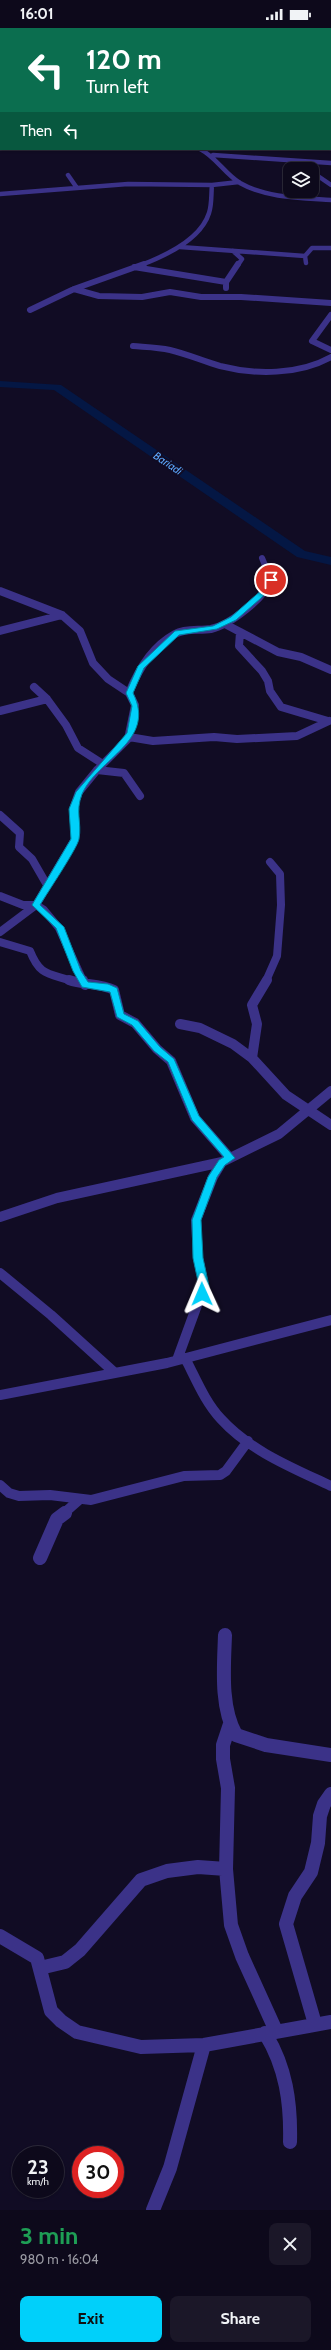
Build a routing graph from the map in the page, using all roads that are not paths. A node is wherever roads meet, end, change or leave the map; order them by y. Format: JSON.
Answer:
{"nodes":[{"id":1,"x":202,"y":150,"type":"edge"},
{"id":2,"x":213,"y":155,"type":"junction"},
{"id":3,"x":314,"y":162,"type":"edge"},
{"id":4,"x":319,"y":162,"type":"edge"},
{"id":5,"x":331,"y":163,"type":"edge"},
{"id":6,"x":68,"y":175,"type":"dead end"},
{"id":7,"x":319,"y":179,"type":"edge"},
{"id":8,"x":239,"y":182,"type":"junction"},
{"id":9,"x":212,"y":185,"type":"junction"},
{"id":10,"x":331,"y":186,"type":"edge"},
{"id":11,"x":76,"y":188,"type":"junction"},
{"id":12,"x":331,"y":189,"type":"edge"},
{"id":13,"x":283,"y":194,"type":"edge"},
{"id":14,"x":1,"y":195,"type":"edge"},
{"id":15,"x":314,"y":198,"type":"edge"},
{"id":16,"x":329,"y":200,"type":"edge"},
{"id":17,"x":180,"y":247,"type":"junction"},
{"id":18,"x":331,"y":248,"type":"edge"},
{"id":19,"x":233,"y":250,"type":"junction"},
{"id":20,"x":305,"y":256,"type":"junction"},
{"id":21,"x":306,"y":263,"type":"dead end"},
{"id":22,"x":134,"y":267,"type":"junction"},
{"id":23,"x":226,"y":282,"type":"junction"},
{"id":24,"x":74,"y":290,"type":"junction"},
{"id":25,"x":224,"y":297,"type":"junction"},
{"id":26,"x":331,"y":303,"type":"edge"},
{"id":27,"x":30,"y":310,"type":"dead end"},
{"id":28,"x":331,"y":315,"type":"edge"},
{"id":29,"x":133,"y":346,"type":"dead end"},
{"id":30,"x":331,"y":350,"type":"edge"},
{"id":31,"x":331,"y":357,"type":"edge"},
{"id":32,"x":262,"y":558,"type":"dead end"},
{"id":33,"x":0,"y":591,"type":"edge"},
{"id":34,"x":62,"y":615,"type":"junction"},
{"id":35,"x":225,"y":624,"type":"junction"},
{"id":36,"x":0,"y":631,"type":"edge"},
{"id":37,"x":240,"y":632,"type":"junction"},
{"id":38,"x":331,"y":670,"type":"edge"},
{"id":39,"x":34,"y":687,"type":"dead end"},
{"id":40,"x":129,"y":693,"type":"junction"},
{"id":41,"x":47,"y":700,"type":"junction"},
{"id":42,"x":0,"y":711,"type":"edge"},
{"id":43,"x":330,"y":721,"type":"edge"},
{"id":44,"x":129,"y":737,"type":"junction"},
{"id":45,"x":100,"y":767,"type":"junction"},
{"id":46,"x":140,"y":796,"type":"dead end"},
{"id":47,"x":0,"y":816,"type":"edge"},
{"id":48,"x":270,"y":862,"type":"dead end"},
{"id":49,"x":47,"y":885,"type":"junction"},
{"id":50,"x":0,"y":896,"type":"edge"},
{"id":51,"x":36,"y":905,"type":"junction"},
{"id":52,"x":0,"y":932,"type":"edge"},
{"id":53,"x":0,"y":942,"type":"edge"},
{"id":54,"x":85,"y":985,"type":"junction"},
{"id":55,"x":180,"y":1024,"type":"dead end"},
{"id":56,"x":252,"y":1058,"type":"junction"},
{"id":57,"x":331,"y":1091,"type":"edge"},
{"id":58,"x":309,"y":1111,"type":"junction"},
{"id":59,"x":331,"y":1125,"type":"edge"},
{"id":60,"x":226,"y":1160,"type":"junction"},
{"id":61,"x":0,"y":1217,"type":"edge"},
{"id":62,"x":0,"y":1272,"type":"edge"},
{"id":63,"x":331,"y":1320,"type":"edge"},
{"id":64,"x":181,"y":1359,"type":"junction"},
{"id":65,"x":115,"y":1373,"type":"junction"},
{"id":66,"x":0,"y":1395,"type":"edge"},
{"id":67,"x":248,"y":1441,"type":"junction"},
{"id":68,"x":0,"y":1485,"type":"edge"},
{"id":69,"x":331,"y":1486,"type":"edge"},
{"id":70,"x":79,"y":1500,"type":"junction"},
{"id":71,"x":40,"y":1558,"type":"dead end"},
{"id":72,"x":225,"y":1636,"type":"dead end"},
{"id":73,"x":230,"y":1724,"type":"junction"},
{"id":74,"x":331,"y":1755,"type":"edge"},
{"id":75,"x":331,"y":1794,"type":"edge"},
{"id":76,"x":226,"y":1869,"type":"junction"},
{"id":77,"x":0,"y":1936,"type":"edge"},
{"id":78,"x":40,"y":1968,"type":"junction"},
{"id":79,"x":331,"y":2022,"type":"edge"},
{"id":80,"x":315,"y":2024,"type":"junction"},
{"id":81,"x":270,"y":2032,"type":"junction"},
{"id":82,"x":204,"y":2045,"type":"junction"},
{"id":83,"x":290,"y":2142,"type":"dead end"},
{"id":84,"x":153,"y":2210,"type":"edge"}],
"edges":[{"from":1,"to":2,"type":"street"},
{"from":2,"to":3,"type":"street"},
{"from":2,"to":8,"type":"street"},
{"from":4,"to":5,"type":"street"},
{"from":6,"to":11,"type":"street"},
{"from":7,"to":10,"type":"street"},
{"from":8,"to":9,"type":"street"},
{"from":8,"to":13,"type":"street"},
{"from":9,"to":11,"type":"street"},
{"from":9,"to":17,"type":"street"},
{"from":11,"to":14,"type":"street"},
{"from":12,"to":16,"type":"street"},
{"from":15,"to":16,"type":"street"},
{"from":17,"to":19,"type":"street"},
{"from":17,"to":22,"type":"street"},
{"from":18,"to":20,"type":"street"},
{"from":19,"to":20,"type":"street"},
{"from":19,"to":23,"type":"street"},
{"from":20,"to":21,"type":"street"},
{"from":22,"to":23,"type":"street"},
{"from":22,"to":24,"type":"street"},
{"from":23,"to":25,"type":"street"},
{"from":24,"to":25,"type":"street"},
{"from":24,"to":27,"type":"street"},
{"from":25,"to":26,"type":"street"},
{"from":28,"to":30,"type":"street"},
{"from":29,"to":31,"type":"street"},
{"from":32,"to":35,"type":"street"},
{"from":33,"to":34,"type":"street"},
{"from":34,"to":36,"type":"street"},
{"from":34,"to":40,"type":"street"},
{"from":35,"to":37,"type":"street"},
{"from":35,"to":40,"type":"street"},
{"from":37,"to":38,"type":"street"},
{"from":37,"to":43,"type":"street"},
{"from":39,"to":41,"type":"street"},
{"from":40,"to":44,"type":"street"},
{"from":41,"to":42,"type":"street"},
{"from":41,"to":45,"type":"street"},
{"from":43,"to":44,"type":"street"},
{"from":44,"to":45,"type":"street"},
{"from":45,"to":46,"type":"street"},
{"from":45,"to":49,"type":"street"},
{"from":47,"to":49,"type":"street"},
{"from":48,"to":56,"type":"street"},
{"from":49,"to":51,"type":"street"},
{"from":50,"to":51,"type":"street"},
{"from":51,"to":52,"type":"street"},
{"from":51,"to":54,"type":"street"},
{"from":53,"to":54,"type":"street"},
{"from":54,"to":60,"type":"street"},
{"from":55,"to":56,"type":"street"},
{"from":56,"to":58,"type":"street"},
{"from":57,"to":58,"type":"street"},
{"from":58,"to":59,"type":"street"},
{"from":58,"to":60,"type":"street"},
{"from":60,"to":61,"type":"street"},
{"from":60,"to":64,"type":"street"},
{"from":62,"to":65,"type":"street"},
{"from":63,"to":64,"type":"street"},
{"from":64,"to":65,"type":"street"},
{"from":64,"to":67,"type":"street"},
{"from":65,"to":66,"type":"street"},
{"from":67,"to":69,"type":"street"},
{"from":67,"to":70,"type":"street"},
{"from":68,"to":70,"type":"street"},
{"from":70,"to":71,"type":"street"},
{"from":72,"to":73,"type":"street"},
{"from":73,"to":74,"type":"street"},
{"from":73,"to":76,"type":"street"},
{"from":75,"to":80,"type":"street"},
{"from":76,"to":78,"type":"street"},
{"from":76,"to":81,"type":"street"},
{"from":77,"to":78,"type":"street"},
{"from":78,"to":82,"type":"street"},
{"from":79,"to":80,"type":"street"},
{"from":80,"to":81,"type":"street"},
{"from":81,"to":82,"type":"street"},
{"from":81,"to":83,"type":"street"},
{"from":82,"to":84,"type":"street"}]}
